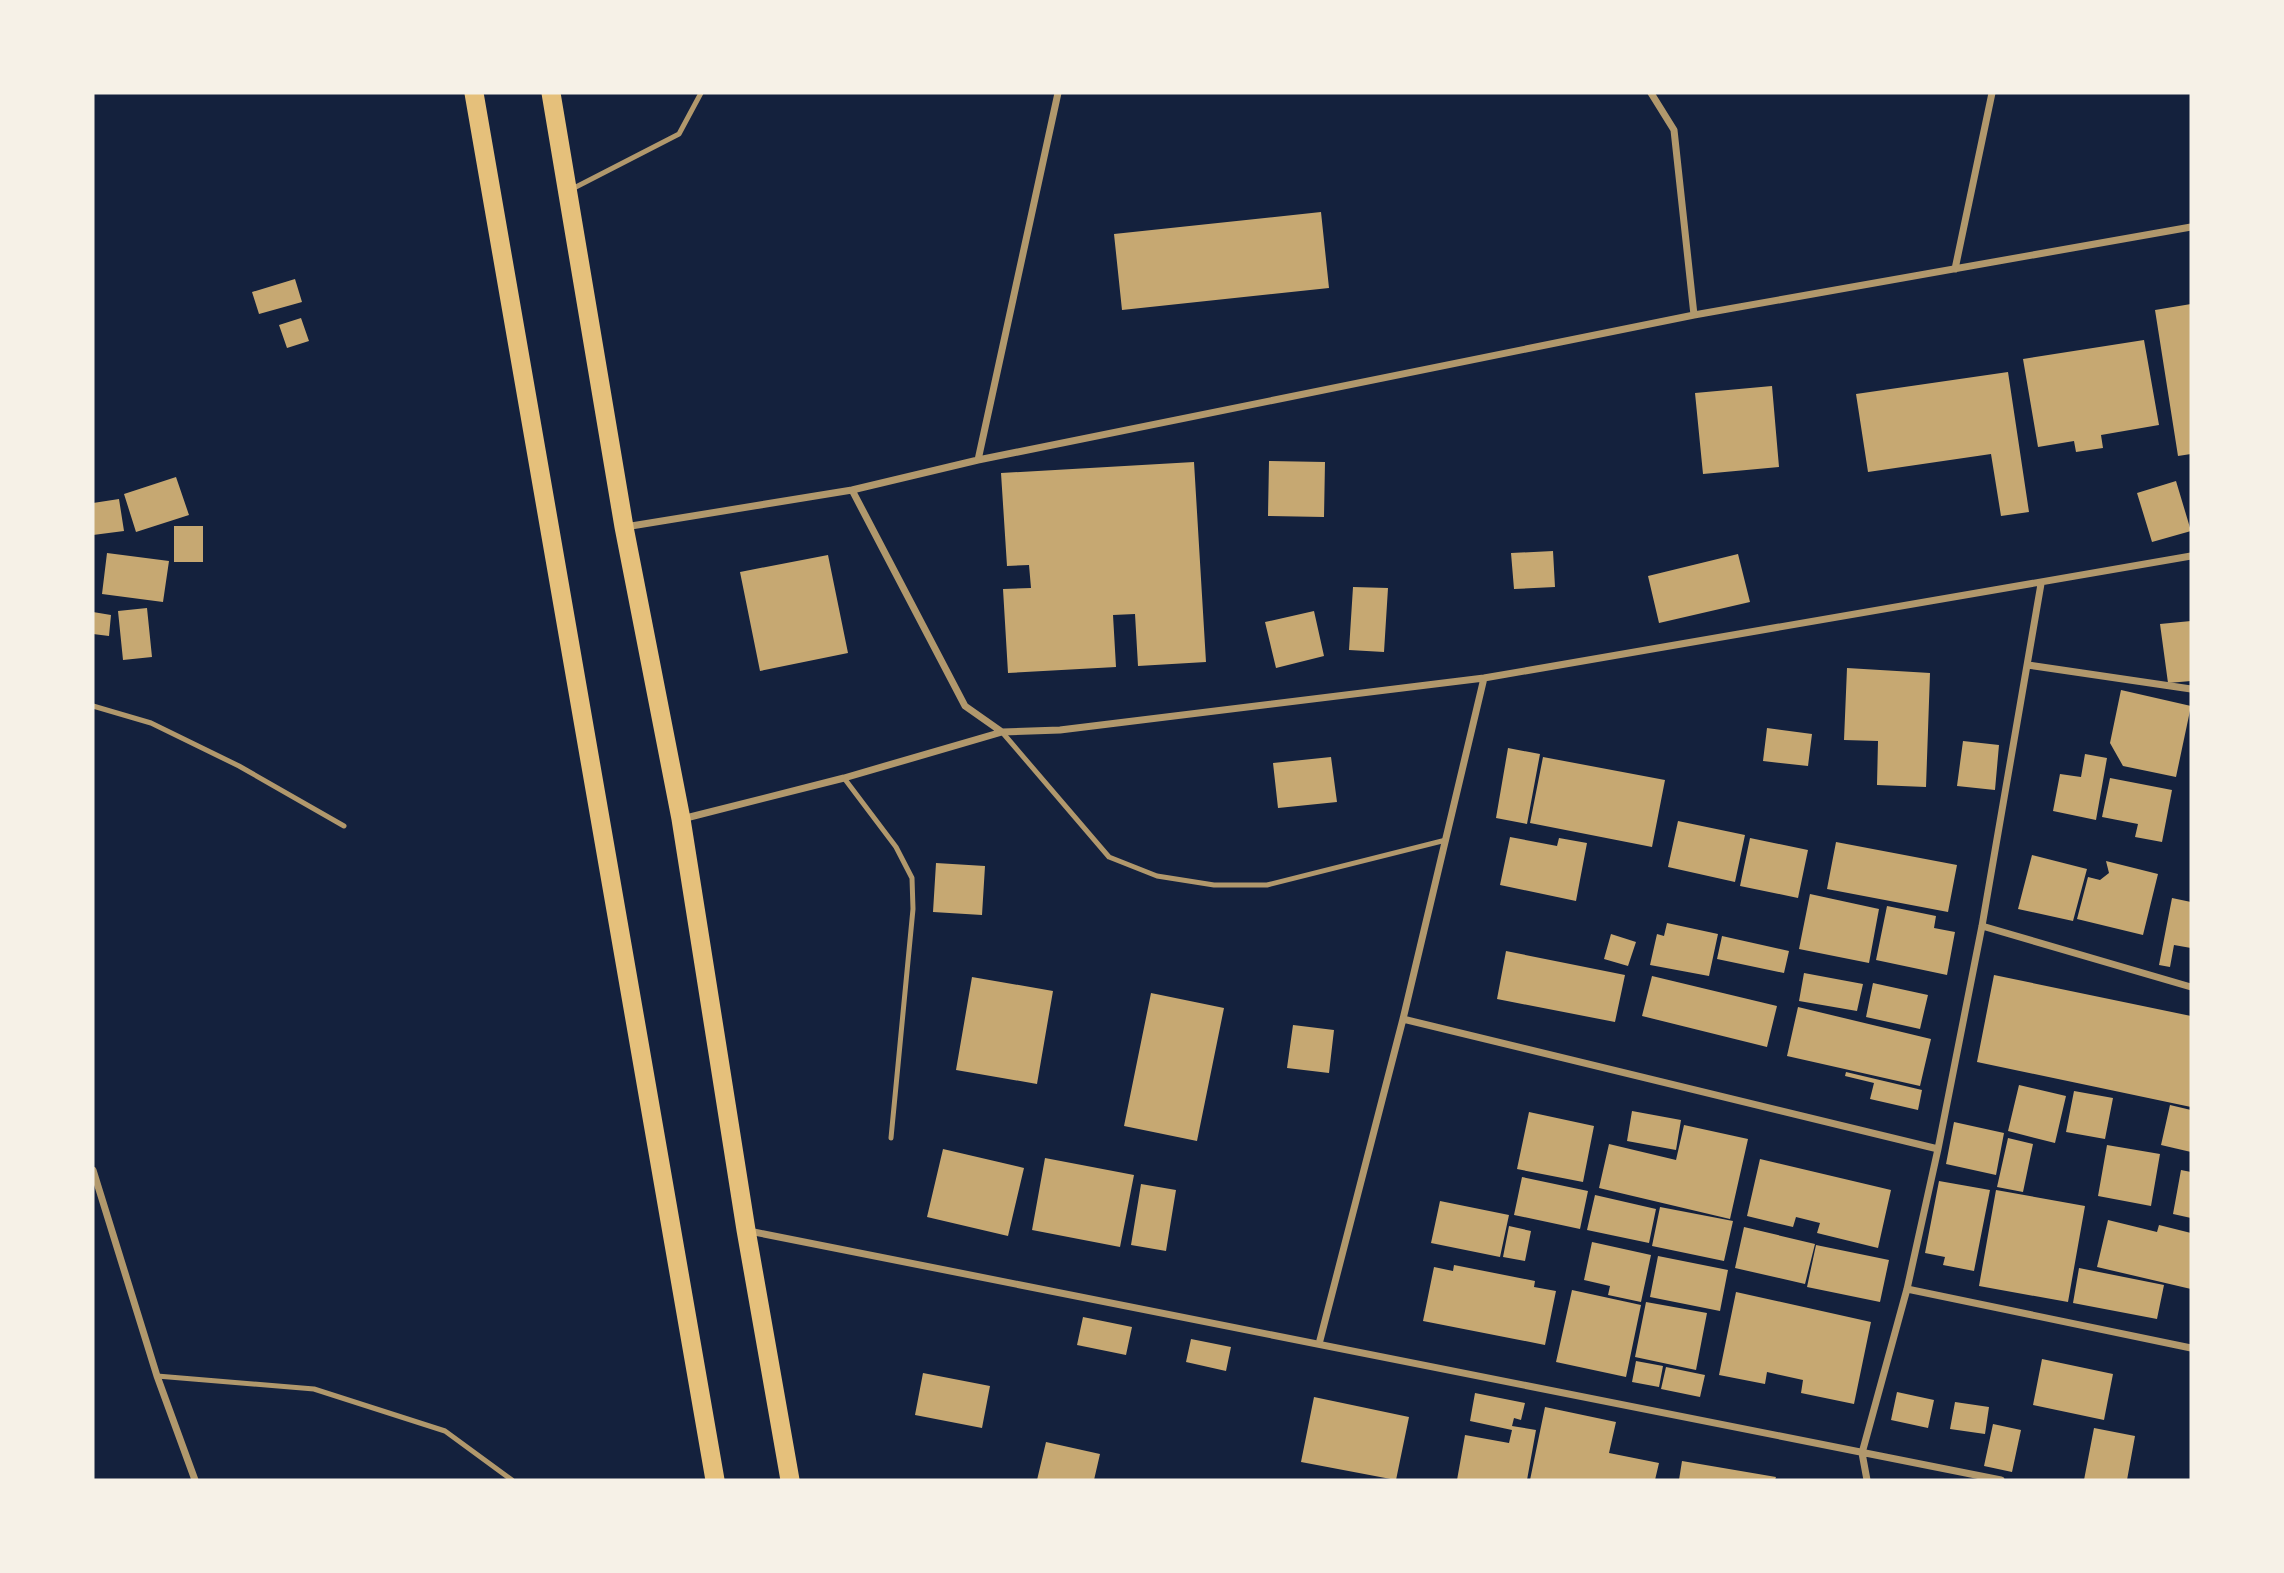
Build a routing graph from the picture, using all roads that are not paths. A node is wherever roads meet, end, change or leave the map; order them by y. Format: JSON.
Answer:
{"nodes":[{"id":1,"x":474,"y":93,"type":"edge"},
{"id":2,"x":551,"y":93,"type":"edge"},
{"id":3,"x":701,"y":93,"type":"edge"},
{"id":4,"x":1058,"y":93,"type":"edge"},
{"id":5,"x":1651,"y":93,"type":"edge"},
{"id":6,"x":1992,"y":93,"type":"edge"},
{"id":7,"x":566,"y":192,"type":"junction"},
{"id":8,"x":2191,"y":227,"type":"edge"},
{"id":9,"x":1955,"y":269,"type":"junction"},
{"id":10,"x":1694,"y":315,"type":"junction"},
{"id":11,"x":978,"y":460,"type":"junction"},
{"id":12,"x":852,"y":490,"type":"junction"},
{"id":13,"x":624,"y":527,"type":"junction"},
{"id":14,"x":2191,"y":556,"type":"edge"},
{"id":15,"x":2041,"y":584,"type":"junction"},
{"id":16,"x":2028,"y":665,"type":"junction"},
{"id":17,"x":1483,"y":678,"type":"junction"},
{"id":18,"x":2191,"y":689,"type":"edge"},
{"id":19,"x":93,"y":706,"type":"edge"},
{"id":20,"x":1002,"y":732,"type":"junction"},
{"id":21,"x":844,"y":778,"type":"junction"},
{"id":22,"x":681,"y":820,"type":"junction"},
{"id":23,"x":344,"y":826,"type":"dead end"},
{"id":24,"x":1446,"y":840,"type":"junction"},
{"id":25,"x":1982,"y":926,"type":"junction"},
{"id":26,"x":2191,"y":987,"type":"edge"},
{"id":27,"x":1403,"y":1019,"type":"junction"},
{"id":28,"x":891,"y":1138,"type":"dead end"},
{"id":29,"x":1938,"y":1149,"type":"junction"},
{"id":30,"x":93,"y":1170,"type":"edge"},
{"id":31,"x":746,"y":1230,"type":"junction"},
{"id":32,"x":1907,"y":1289,"type":"junction"},
{"id":33,"x":1319,"y":1344,"type":"junction"},
{"id":34,"x":2191,"y":1348,"type":"edge"},
{"id":35,"x":157,"y":1376,"type":"junction"},
{"id":36,"x":1862,"y":1452,"type":"junction"},
{"id":37,"x":195,"y":1480,"type":"edge"},
{"id":38,"x":512,"y":1480,"type":"edge"},
{"id":39,"x":715,"y":1480,"type":"edge"},
{"id":40,"x":790,"y":1480,"type":"edge"},
{"id":41,"x":1867,"y":1480,"type":"edge"},
{"id":42,"x":2001,"y":1480,"type":"edge"}],
"edges":[{"from":1,"to":39,"type":"highway"},
{"from":2,"to":7,"type":"highway"},
{"from":3,"to":7,"type":"lane"},
{"from":4,"to":11,"type":"street"},
{"from":5,"to":10,"type":"street"},
{"from":6,"to":9,"type":"street"},
{"from":7,"to":13,"type":"highway"},
{"from":8,"to":9,"type":"street"},
{"from":9,"to":10,"type":"street"},
{"from":10,"to":11,"type":"street"},
{"from":11,"to":12,"type":"street"},
{"from":12,"to":13,"type":"street"},
{"from":12,"to":20,"type":"street"},
{"from":13,"to":22,"type":"highway"},
{"from":14,"to":15,"type":"street"},
{"from":15,"to":16,"type":"street"},
{"from":15,"to":17,"type":"street"},
{"from":16,"to":18,"type":"street"},
{"from":16,"to":25,"type":"street"},
{"from":17,"to":20,"type":"street"},
{"from":17,"to":24,"type":"street"},
{"from":19,"to":23,"type":"lane"},
{"from":20,"to":21,"type":"street"},
{"from":20,"to":24,"type":"lane"},
{"from":21,"to":22,"type":"street"},
{"from":21,"to":28,"type":"lane"},
{"from":22,"to":31,"type":"highway"},
{"from":24,"to":27,"type":"street"},
{"from":25,"to":26,"type":"street"},
{"from":25,"to":29,"type":"street"},
{"from":27,"to":29,"type":"street"},
{"from":27,"to":33,"type":"street"},
{"from":29,"to":32,"type":"street"},
{"from":30,"to":35,"type":"street"},
{"from":31,"to":33,"type":"street"},
{"from":31,"to":40,"type":"highway"},
{"from":32,"to":34,"type":"street"},
{"from":32,"to":36,"type":"street"},
{"from":33,"to":36,"type":"street"},
{"from":35,"to":37,"type":"street"},
{"from":35,"to":38,"type":"lane"},
{"from":36,"to":41,"type":"street"},
{"from":36,"to":42,"type":"street"}]}
